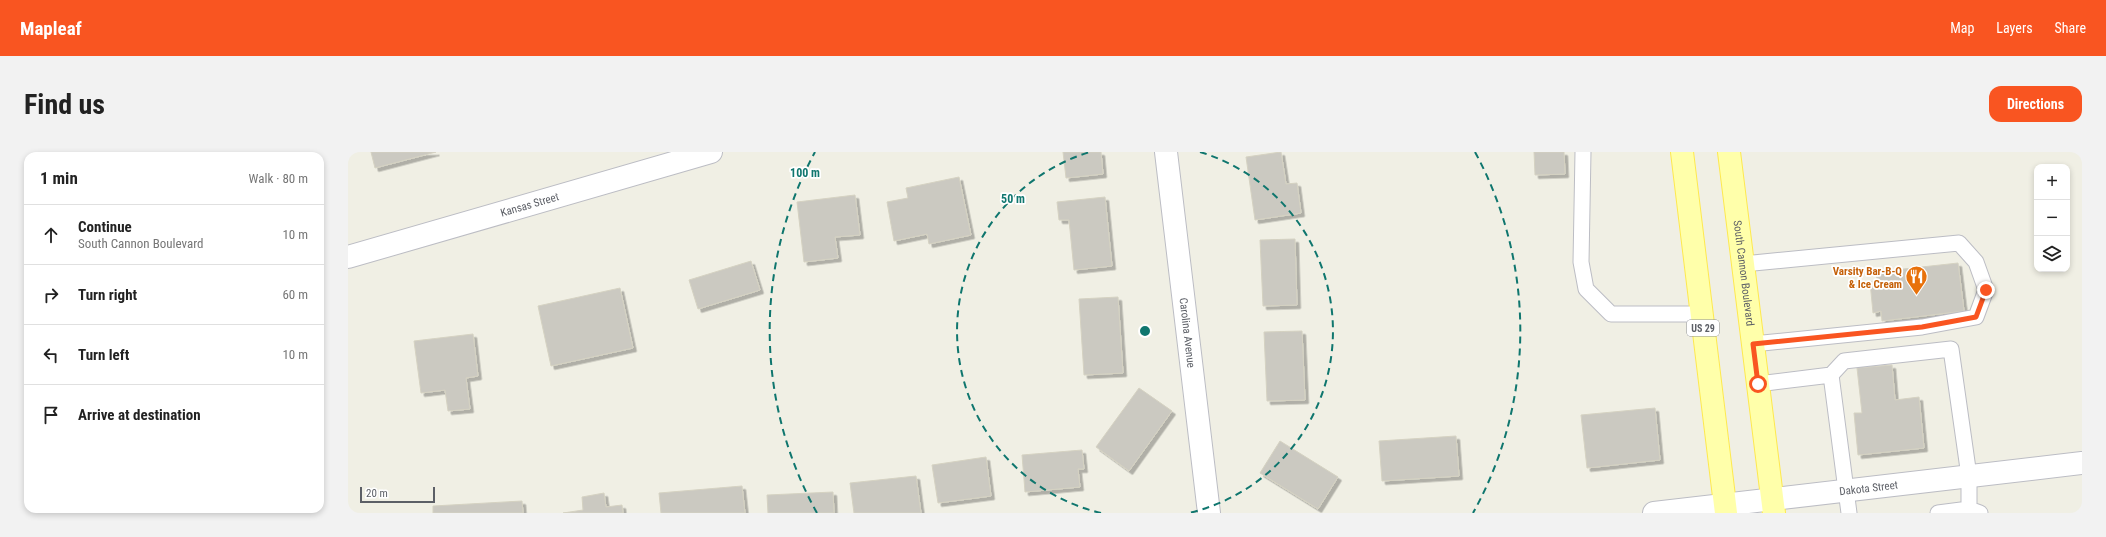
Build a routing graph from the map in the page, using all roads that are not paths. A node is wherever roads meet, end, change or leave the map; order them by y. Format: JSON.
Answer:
{"nodes":[{"id":1,"x":710,"y":152,"type":"edge"},
{"id":2,"x":1166,"y":152,"type":"edge"},
{"id":3,"x":1583,"y":152,"type":"edge"},
{"id":4,"x":1682,"y":152,"type":"edge"},
{"id":5,"x":1729,"y":152,"type":"edge"},
{"id":6,"x":348,"y":257,"type":"edge"},
{"id":7,"x":1743,"y":264,"type":"junction"},
{"id":8,"x":1702,"y":314,"type":"junction"},
{"id":9,"x":1753,"y":344,"type":"junction"},
{"id":10,"x":1831,"y":375,"type":"junction"},
{"id":11,"x":1758,"y":384,"type":"junction"},
{"id":12,"x":2082,"y":463,"type":"edge"},
{"id":13,"x":1969,"y":476,"type":"junction"},
{"id":14,"x":1846,"y":490,"type":"junction"},
{"id":15,"x":1773,"y":506,"type":"edge"},
{"id":16,"x":1725,"y":508,"type":"edge"},
{"id":17,"x":1974,"y":511,"type":"edge"},
{"id":18,"x":1209,"y":513,"type":"edge"},
{"id":19,"x":1654,"y":513,"type":"edge"},
{"id":20,"x":1849,"y":513,"type":"edge"},
{"id":21,"x":1938,"y":513,"type":"edge"}],
"edges":[{"from":1,"to":6,"type":"street","name":"Kansas Street"},
{"from":2,"to":18,"type":"street","name":"Carolina Avenue"},
{"from":3,"to":8,"type":"lane"},
{"from":4,"to":8,"type":"main road","number":"US 29"},
{"from":5,"to":7,"type":"main road","name":"South Cannon Boulevard"},
{"from":7,"to":9,"type":"main road","name":"South Cannon Boulevard"},
{"from":7,"to":9,"type":"lane"},
{"from":8,"to":16,"type":"main road","number":"US 29"},
{"from":9,"to":11,"type":"main road","name":"South Cannon Boulevard"},
{"from":10,"to":11,"type":"lane"},
{"from":10,"to":13,"type":"lane"},
{"from":10,"to":14,"type":"lane"},
{"from":11,"to":15,"type":"main road","name":"South Cannon Boulevard"},
{"from":12,"to":13,"type":"street","name":"Dakota Street"},
{"from":13,"to":14,"type":"street","name":"Dakota Street"},
{"from":13,"to":17,"type":"lane"},
{"from":14,"to":15,"type":"street","name":"Dakota Street"},
{"from":14,"to":20,"type":"lane"},
{"from":15,"to":16,"type":"street","name":"Dakota Street"},
{"from":16,"to":19,"type":"street","name":"Dakota Street"},
{"from":17,"to":21,"type":"lane"}]}
